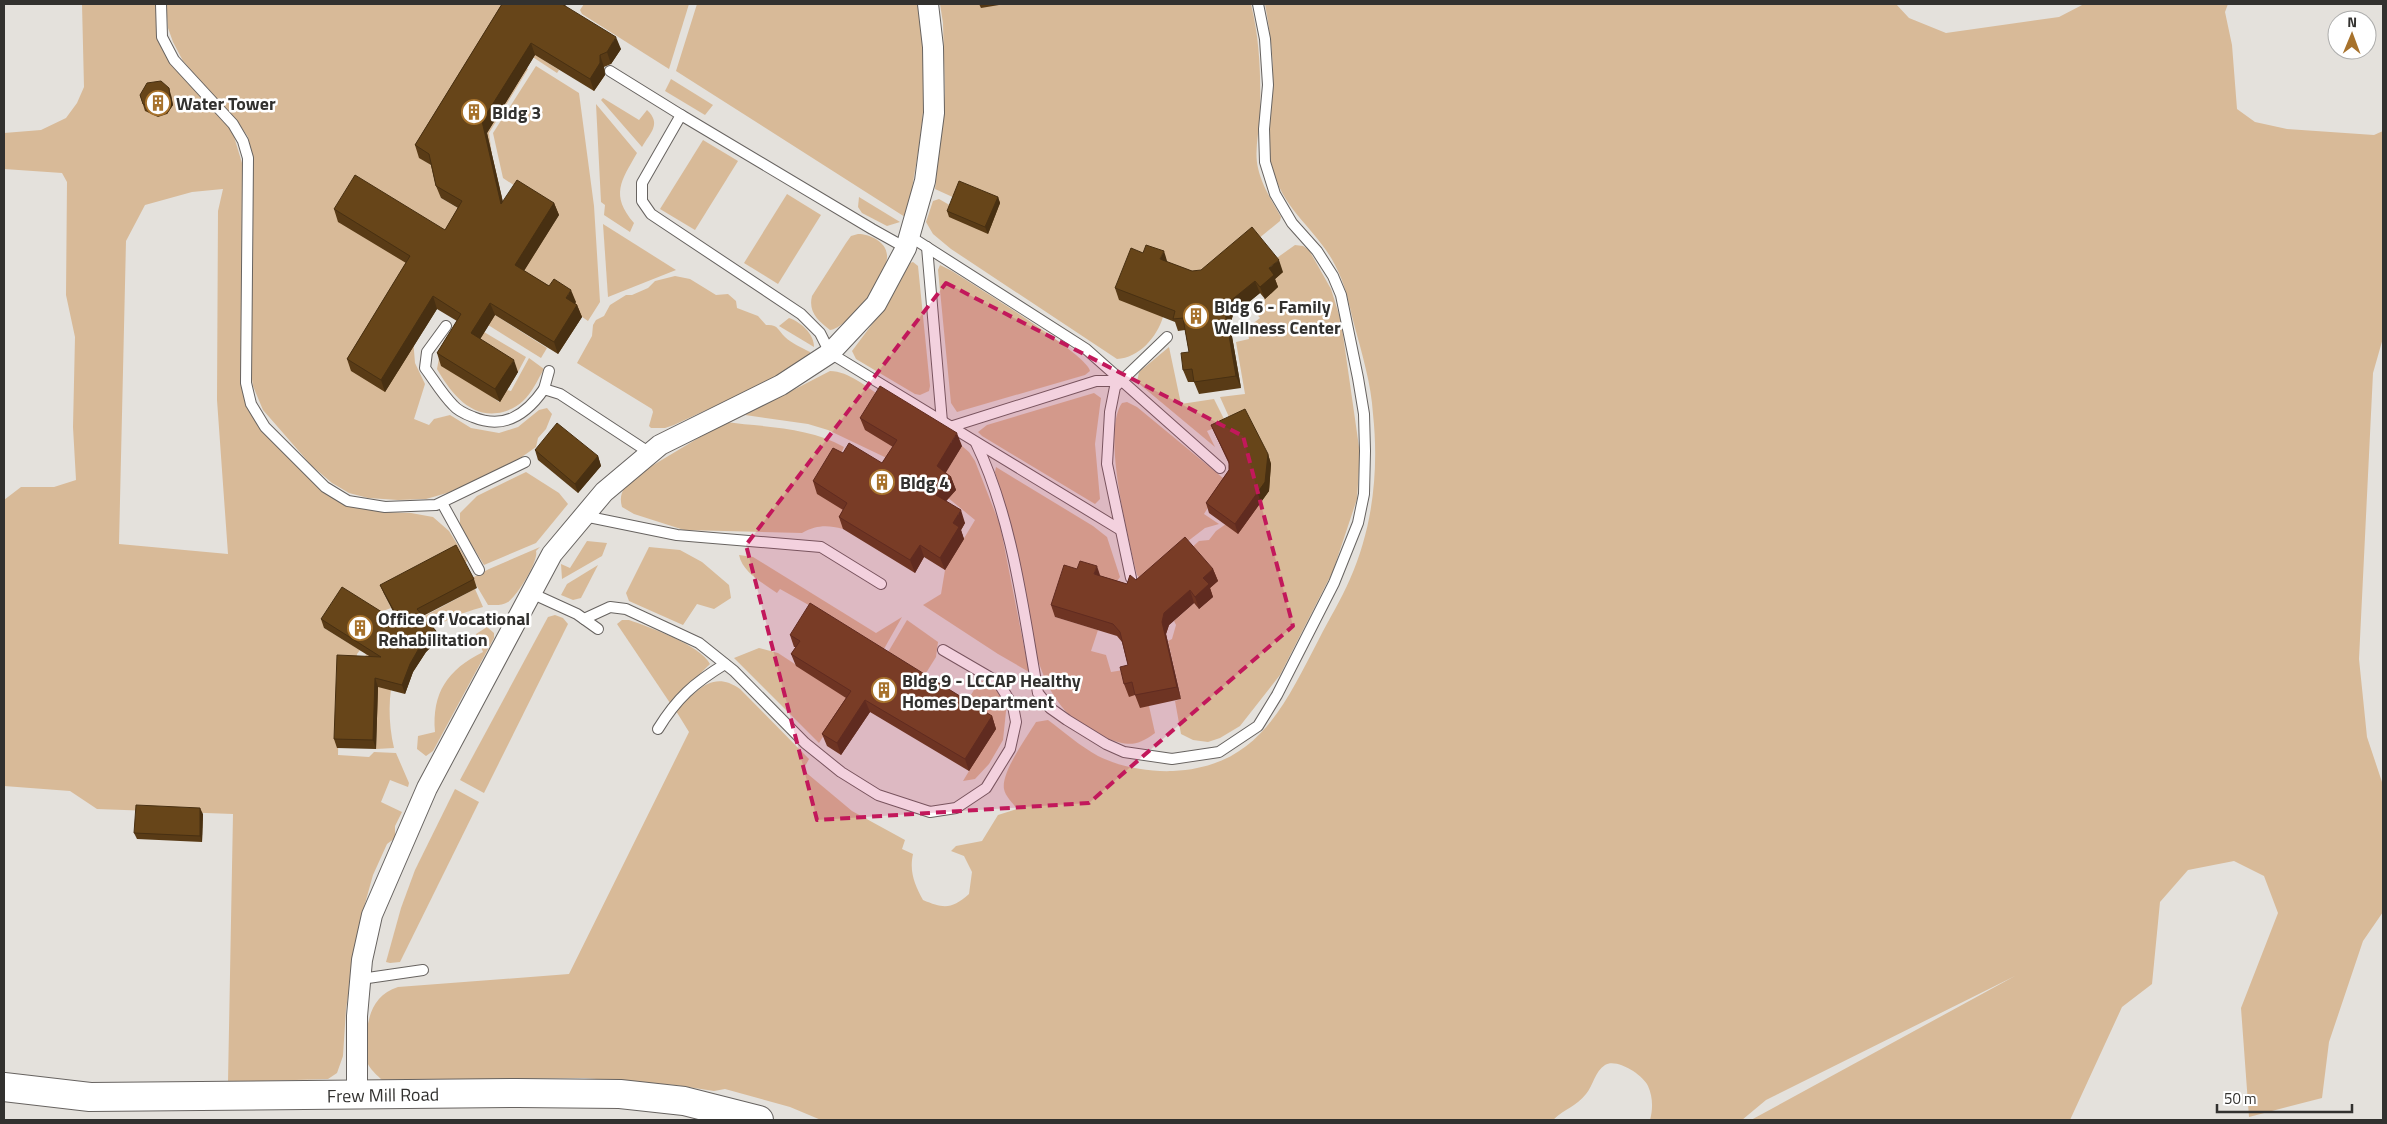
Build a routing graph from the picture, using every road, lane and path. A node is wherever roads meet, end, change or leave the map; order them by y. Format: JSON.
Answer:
{"nodes":[{"id":1,"x":161,"y":4,"type":"edge"},
{"id":2,"x":928,"y":4,"type":"edge"},
{"id":3,"x":1258,"y":4,"type":"edge"},
{"id":4,"x":610,"y":71,"type":"dead end"},
{"id":5,"x":681,"y":115,"type":"junction"},
{"id":6,"x":915,"y":244,"type":"junction"},
{"id":7,"x":446,"y":326,"type":"dead end"},
{"id":8,"x":1167,"y":337,"type":"dead end"},
{"id":9,"x":830,"y":353,"type":"junction"},
{"id":10,"x":548,"y":371,"type":"dead end"},
{"id":11,"x":1119,"y":381,"type":"junction"},
{"id":12,"x":544,"y":389,"type":"junction"},
{"id":13,"x":946,"y":425,"type":"junction"},
{"id":14,"x":976,"y":443,"type":"junction"},
{"id":15,"x":650,"y":453,"type":"junction"},
{"id":16,"x":525,"y":462,"type":"dead end"},
{"id":17,"x":1220,"y":468,"type":"dead end"},
{"id":18,"x":442,"y":503,"type":"junction"},
{"id":19,"x":584,"y":516,"type":"junction"},
{"id":20,"x":1120,"y":529,"type":"junction"},
{"id":21,"x":479,"y":570,"type":"dead end"},
{"id":22,"x":1131,"y":578,"type":"edge"},
{"id":23,"x":881,"y":584,"type":"dead end"},
{"id":24,"x":531,"y":593,"type":"junction"},
{"id":25,"x":584,"y":619,"type":"junction"},
{"id":26,"x":598,"y":630,"type":"dead end"},
{"id":27,"x":943,"y":650,"type":"dead end"},
{"id":28,"x":725,"y":664,"type":"junction"},
{"id":29,"x":658,"y":729,"type":"dead end"},
{"id":30,"x":423,"y":970,"type":"dead end"},
{"id":31,"x":360,"y":979,"type":"junction"},
{"id":32,"x":4,"y":1088,"type":"edge"},
{"id":33,"x":357,"y":1095,"type":"junction"},
{"id":34,"x":759,"y":1120,"type":"edge"}],
"edges":[{"from":1,"to":18,"type":"lane"},
{"from":2,"to":6,"type":"street"},
{"from":3,"to":14,"type":"lane"},
{"from":4,"to":5,"type":"lane"},
{"from":5,"to":6,"type":"lane"},
{"from":5,"to":9,"type":"lane"},
{"from":6,"to":9,"type":"street"},
{"from":6,"to":11,"type":"lane"},
{"from":6,"to":13,"type":"lane"},
{"from":7,"to":12,"type":"lane"},
{"from":8,"to":11,"type":"lane"},
{"from":9,"to":13,"type":"lane"},
{"from":9,"to":15,"type":"street"},
{"from":10,"to":12,"type":"lane"},
{"from":11,"to":13,"type":"lane"},
{"from":11,"to":17,"type":"lane"},
{"from":11,"to":20,"type":"lane"},
{"from":12,"to":15,"type":"lane"},
{"from":13,"to":14,"type":"lane"},
{"from":14,"to":20,"type":"lane"},
{"from":15,"to":19,"type":"street"},
{"from":16,"to":18,"type":"lane"},
{"from":18,"to":21,"type":"lane"},
{"from":19,"to":23,"type":"lane"},
{"from":19,"to":24,"type":"street"},
{"from":20,"to":22,"type":"lane"},
{"from":24,"to":25,"type":"lane"},
{"from":24,"to":31,"type":"street"},
{"from":25,"to":26,"type":"lane"},
{"from":25,"to":28,"type":"lane"},
{"from":27,"to":28,"type":"lane"},
{"from":28,"to":29,"type":"lane"},
{"from":30,"to":31,"type":"lane"},
{"from":31,"to":33,"type":"street"},
{"from":32,"to":33,"type":"street","name":"Frew Mill Road"},
{"from":33,"to":34,"type":"street","name":"Frew Mill Road"}]}
